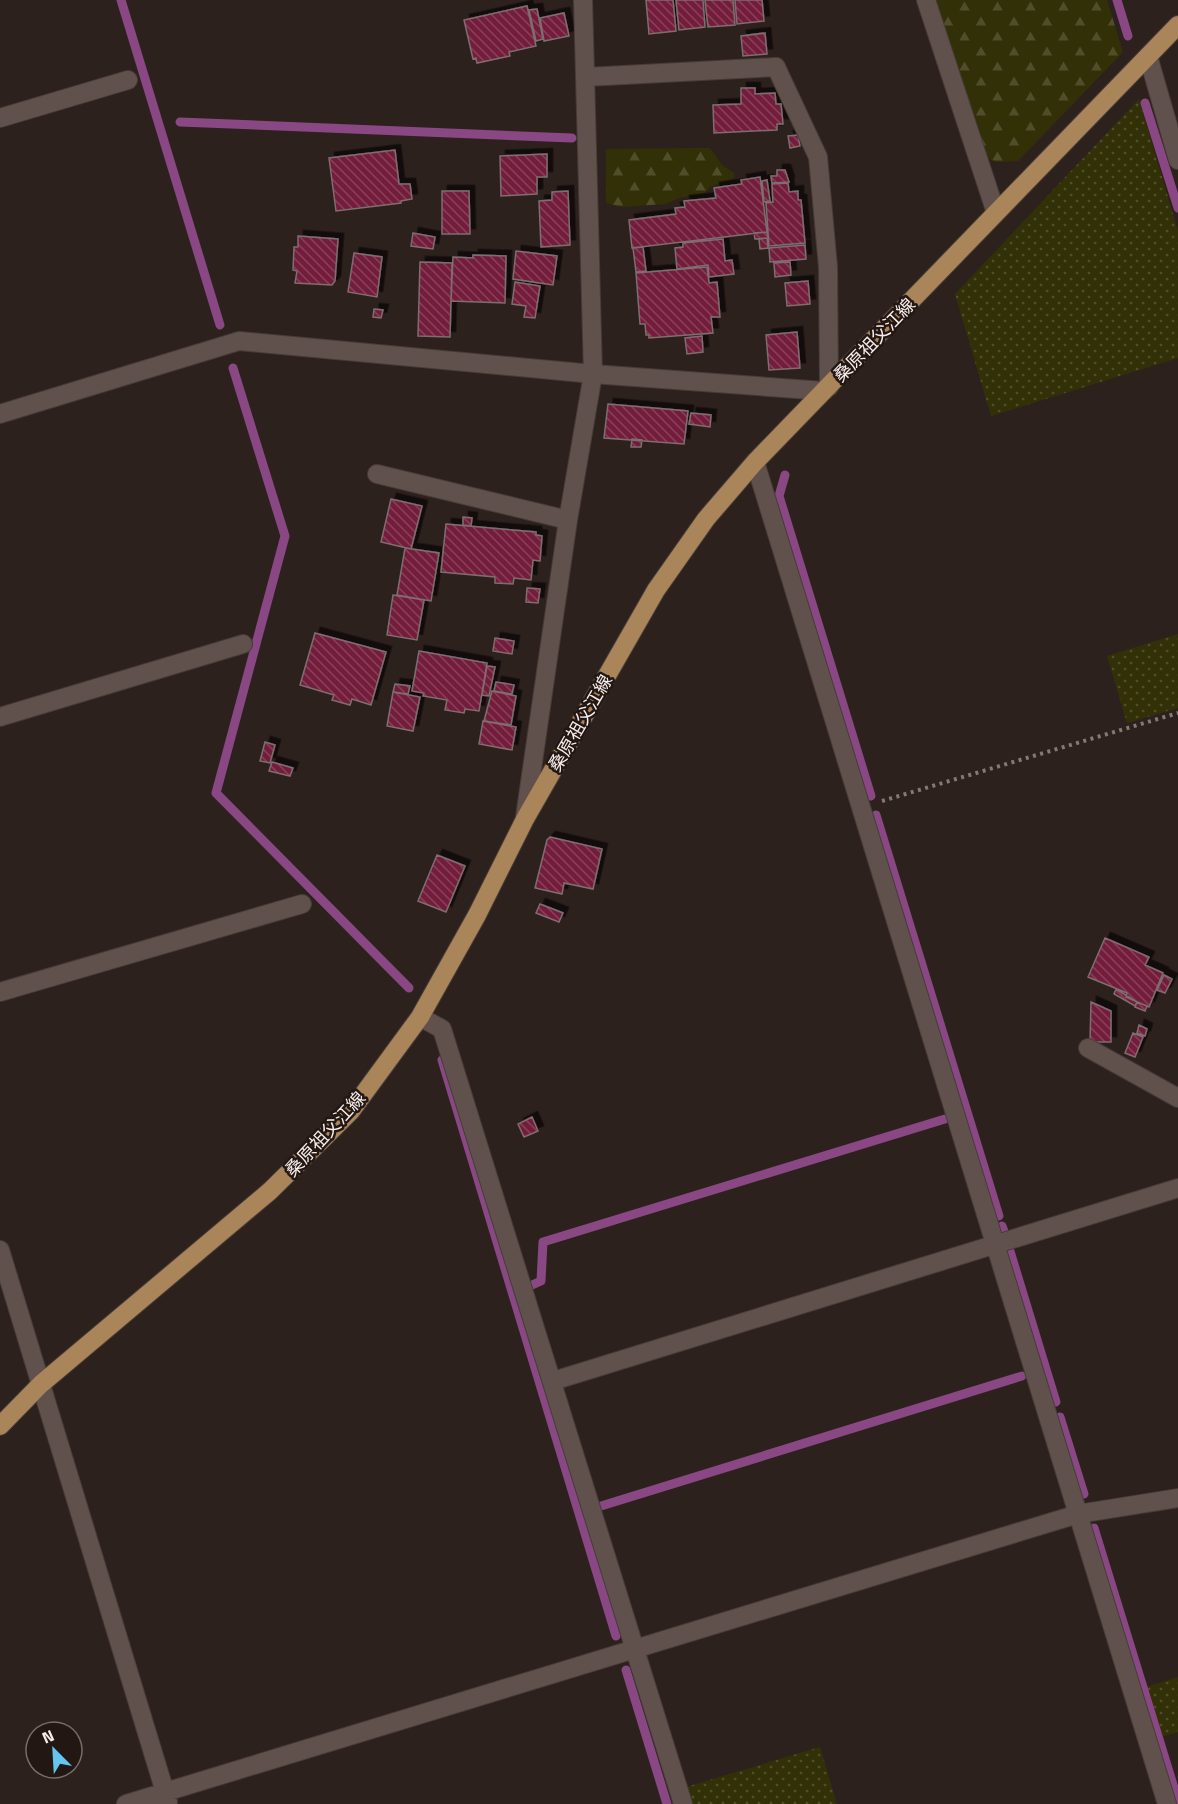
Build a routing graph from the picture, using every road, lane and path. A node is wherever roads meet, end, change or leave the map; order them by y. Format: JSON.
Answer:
{"nodes":[{"id":1,"x":583,"y":0,"type":"edge"},
{"id":2,"x":926,"y":0,"type":"edge"},
{"id":3,"x":1178,"y":25,"type":"edge"},
{"id":4,"x":1148,"y":57,"type":"junction"},
{"id":5,"x":586,"y":77,"type":"junction"},
{"id":6,"x":128,"y":80,"type":"dead end"},
{"id":7,"x":0,"y":118,"type":"edge"},
{"id":8,"x":1178,"y":160,"type":"edge"},
{"id":9,"x":996,"y":213,"type":"junction"},
{"id":10,"x":593,"y":374,"type":"junction"},
{"id":11,"x":826,"y":389,"type":"junction"},
{"id":12,"x":0,"y":414,"type":"edge"},
{"id":13,"x":755,"y":462,"type":"junction"},
{"id":14,"x":377,"y":474,"type":"dead end"},
{"id":15,"x":568,"y":520,"type":"junction"},
{"id":16,"x":243,"y":644,"type":"dead end"},
{"id":17,"x":1178,"y":713,"type":"edge"},
{"id":18,"x":0,"y":717,"type":"edge"},
{"id":19,"x":861,"y":807,"type":"junction"},
{"id":20,"x":525,"y":819,"type":"junction"},
{"id":21,"x":302,"y":904,"type":"dead end"},
{"id":22,"x":0,"y":992,"type":"edge"},
{"id":23,"x":420,"y":1017,"type":"junction"},
{"id":24,"x":1088,"y":1048,"type":"dead end"},
{"id":25,"x":1178,"y":1098,"type":"edge"},
{"id":26,"x":1178,"y":1188,"type":"edge"},
{"id":27,"x":995,"y":1244,"type":"junction"},
{"id":28,"x":0,"y":1250,"type":"edge"},
{"id":29,"x":553,"y":1381,"type":"junction"},
{"id":30,"x":41,"y":1384,"type":"junction"},
{"id":31,"x":0,"y":1426,"type":"edge"},
{"id":32,"x":1178,"y":1498,"type":"edge"},
{"id":33,"x":1078,"y":1514,"type":"junction"},
{"id":34,"x":636,"y":1648,"type":"junction"},
{"id":35,"x":166,"y":1798,"type":"edge"},
{"id":36,"x":126,"y":1804,"type":"edge"},
{"id":37,"x":683,"y":1804,"type":"edge"},
{"id":38,"x":1167,"y":1804,"type":"edge"}],
"edges":[{"from":1,"to":5,"type":"street"},
{"from":2,"to":9,"type":"street"},
{"from":3,"to":4,"type":"main road","name":"桑原祖父江線"},
{"from":4,"to":8,"type":"street"},
{"from":4,"to":9,"type":"main road","name":"桑原祖父江線"},
{"from":5,"to":10,"type":"street"},
{"from":5,"to":11,"type":"street"},
{"from":6,"to":7,"type":"street"},
{"from":9,"to":11,"type":"main road","name":"桑原祖父江線"},
{"from":10,"to":11,"type":"street"},
{"from":10,"to":12,"type":"street"},
{"from":10,"to":15,"type":"street"},
{"from":11,"to":13,"type":"main road","name":"桑原祖父江線"},
{"from":13,"to":19,"type":"street"},
{"from":13,"to":20,"type":"main road","name":"桑原祖父江線"},
{"from":14,"to":15,"type":"street"},
{"from":15,"to":20,"type":"street"},
{"from":16,"to":18,"type":"street"},
{"from":17,"to":19,"type":"path"},
{"from":19,"to":27,"type":"street"},
{"from":20,"to":23,"type":"main road","name":"桑原祖父江線"},
{"from":21,"to":22,"type":"street"},
{"from":23,"to":29,"type":"street"},
{"from":23,"to":30,"type":"main road","name":"桑原祖父江線"},
{"from":24,"to":25,"type":"street"},
{"from":26,"to":27,"type":"street"},
{"from":27,"to":29,"type":"street"},
{"from":27,"to":33,"type":"street"},
{"from":28,"to":30,"type":"street"},
{"from":29,"to":34,"type":"street"},
{"from":30,"to":31,"type":"main road","name":"桑原祖父江線"},
{"from":30,"to":35,"type":"street"},
{"from":32,"to":33,"type":"street"},
{"from":33,"to":34,"type":"street"},
{"from":33,"to":38,"type":"street"},
{"from":34,"to":35,"type":"street"},
{"from":34,"to":37,"type":"street"},
{"from":35,"to":36,"type":"street"}]}
